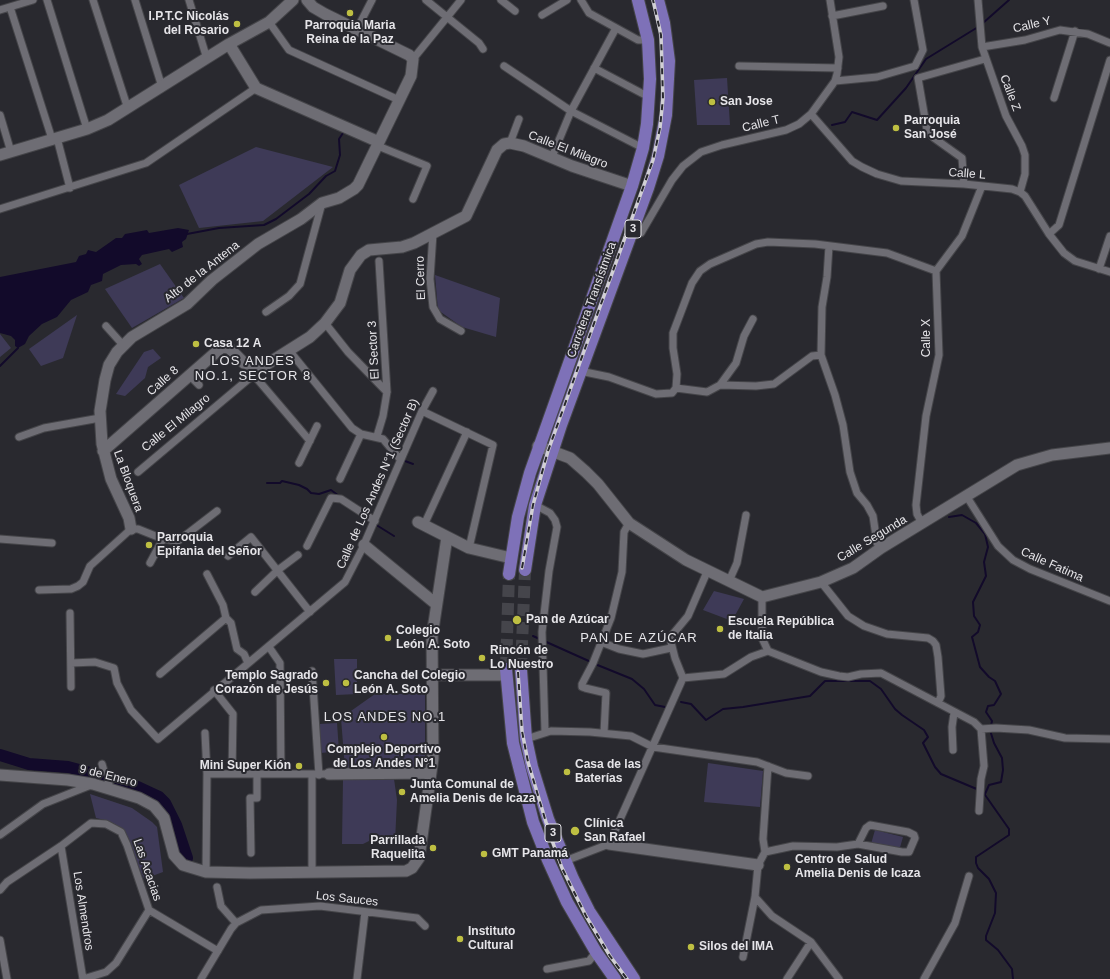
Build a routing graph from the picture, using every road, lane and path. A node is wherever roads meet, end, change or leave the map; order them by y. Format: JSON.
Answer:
{"nodes":[{"id":1,"x":33,"y":0,"type":"edge"},
{"id":2,"x":47,"y":0,"type":"edge"},
{"id":3,"x":93,"y":0,"type":"edge"},
{"id":4,"x":135,"y":0,"type":"edge"},
{"id":5,"x":189,"y":0,"type":"edge"},
{"id":6,"x":293,"y":0,"type":"edge"},
{"id":7,"x":307,"y":0,"type":"edge"},
{"id":8,"x":372,"y":0,"type":"edge"},
{"id":9,"x":426,"y":0,"type":"edge"},
{"id":10,"x":461,"y":0,"type":"edge"},
{"id":11,"x":501,"y":0,"type":"edge"},
{"id":12,"x":567,"y":0,"type":"edge"},
{"id":13,"x":581,"y":0,"type":"edge"},
{"id":14,"x":638,"y":0,"type":"edge"},
{"id":15,"x":658,"y":0,"type":"edge"},
{"id":16,"x":830,"y":0,"type":"edge"},
{"id":17,"x":914,"y":0,"type":"edge"},
{"id":18,"x":978,"y":0,"type":"edge"},
{"id":19,"x":883,"y":6,"type":"dead end"},
{"id":20,"x":10,"y":7,"type":"junction"},
{"id":21,"x":0,"y":10,"type":"edge"},
{"id":22,"x":515,"y":11,"type":"dead end"},
{"id":23,"x":542,"y":15,"type":"dead end"},
{"id":24,"x":832,"y":16,"type":"junction"},
{"id":25,"x":447,"y":17,"type":"junction"},
{"id":26,"x":269,"y":22,"type":"junction"},
{"id":27,"x":616,"y":28,"type":"junction"},
{"id":28,"x":357,"y":29,"type":"junction"},
{"id":29,"x":1076,"y":31,"type":"junction"},
{"id":30,"x":648,"y":40,"type":"junction"},
{"id":31,"x":1110,"y":43,"type":"edge"},
{"id":32,"x":229,"y":44,"type":"junction"},
{"id":33,"x":982,"y":47,"type":"junction"},
{"id":34,"x":483,"y":49,"type":"dead end"},
{"id":35,"x":413,"y":59,"type":"junction"},
{"id":36,"x":985,"y":59,"type":"junction"},
{"id":37,"x":207,"y":60,"type":"junction"},
{"id":38,"x":1110,"y":60,"type":"edge"},
{"id":39,"x":504,"y":66,"type":"dead end"},
{"id":40,"x":739,"y":66,"type":"dead end"},
{"id":41,"x":594,"y":68,"type":"junction"},
{"id":42,"x":838,"y":68,"type":"junction"},
{"id":43,"x":835,"y":81,"type":"junction"},
{"id":44,"x":162,"y":87,"type":"junction"},
{"id":45,"x":256,"y":88,"type":"junction"},
{"id":46,"x":649,"y":97,"type":"junction"},
{"id":47,"x":1054,"y":98,"type":"dead end"},
{"id":48,"x":400,"y":100,"type":"junction"},
{"id":49,"x":128,"y":109,"type":"junction"},
{"id":50,"x":571,"y":111,"type":"junction"},
{"id":51,"x":811,"y":114,"type":"junction"},
{"id":52,"x":0,"y":116,"type":"edge"},
{"id":53,"x":519,"y":119,"type":"dead end"},
{"id":54,"x":87,"y":129,"type":"junction"},
{"id":55,"x":55,"y":139,"type":"junction"},
{"id":56,"x":510,"y":143,"type":"junction"},
{"id":57,"x":378,"y":144,"type":"junction"},
{"id":58,"x":643,"y":148,"type":"junction"},
{"id":59,"x":11,"y":152,"type":"junction"},
{"id":60,"x":0,"y":155,"type":"edge"},
{"id":61,"x":552,"y":157,"type":"junction"},
{"id":62,"x":964,"y":184,"type":"junction"},
{"id":63,"x":632,"y":186,"type":"junction"},
{"id":64,"x":982,"y":186,"type":"junction"},
{"id":65,"x":70,"y":188,"type":"junction"},
{"id":66,"x":1020,"y":192,"type":"junction"},
{"id":67,"x":413,"y":199,"type":"dead end"},
{"id":68,"x":322,"y":203,"type":"junction"},
{"id":69,"x":0,"y":208,"type":"edge"},
{"id":70,"x":433,"y":233,"type":"junction"},
{"id":71,"x":632,"y":233,"type":"junction"},
{"id":72,"x":1049,"y":234,"type":"junction"},
{"id":73,"x":1110,"y":236,"type":"edge"},
{"id":74,"x":829,"y":246,"type":"junction"},
{"id":75,"x":379,"y":260,"type":"dead end"},
{"id":76,"x":1099,"y":269,"type":"junction"},
{"id":77,"x":936,"y":271,"type":"junction"},
{"id":78,"x":1110,"y":272,"type":"edge"},
{"id":79,"x":266,"y":312,"type":"dead end"},
{"id":80,"x":753,"y":319,"type":"dead end"},
{"id":81,"x":325,"y":323,"type":"junction"},
{"id":82,"x":106,"y":326,"type":"dead end"},
{"id":83,"x":461,"y":331,"type":"dead end"},
{"id":84,"x":123,"y":345,"type":"junction"},
{"id":85,"x":288,"y":349,"type":"junction"},
{"id":86,"x":821,"y":355,"type":"junction"},
{"id":87,"x":264,"y":366,"type":"junction"},
{"id":88,"x":580,"y":371,"type":"junction"},
{"id":89,"x":253,"y":374,"type":"junction"},
{"id":90,"x":189,"y":375,"type":"junction"},
{"id":91,"x":199,"y":385,"type":"dead end"},
{"id":92,"x":720,"y":385,"type":"junction"},
{"id":93,"x":676,"y":388,"type":"junction"},
{"id":94,"x":433,"y":391,"type":"dead end"},
{"id":95,"x":387,"y":392,"type":"junction"},
{"id":96,"x":422,"y":411,"type":"junction"},
{"id":97,"x":100,"y":418,"type":"junction"},
{"id":98,"x":317,"y":426,"type":"dead end"},
{"id":99,"x":468,"y":432,"type":"junction"},
{"id":100,"x":361,"y":434,"type":"junction"},
{"id":101,"x":377,"y":436,"type":"junction"},
{"id":102,"x":19,"y":437,"type":"dead end"},
{"id":103,"x":310,"y":441,"type":"junction"},
{"id":104,"x":538,"y":446,"type":"junction"},
{"id":105,"x":1110,"y":448,"type":"edge"},
{"id":106,"x":553,"y":450,"type":"junction"},
{"id":107,"x":103,"y":451,"type":"junction"},
{"id":108,"x":400,"y":459,"type":"junction"},
{"id":109,"x":299,"y":463,"type":"dead end"},
{"id":110,"x":138,"y":472,"type":"dead end"},
{"id":111,"x":340,"y":479,"type":"dead end"},
{"id":112,"x":968,"y":497,"type":"junction"},
{"id":113,"x":535,"y":505,"type":"junction"},
{"id":114,"x":217,"y":511,"type":"dead end"},
{"id":115,"x":746,"y":515,"type":"dead end"},
{"id":116,"x":375,"y":521,"type":"junction"},
{"id":117,"x":421,"y":523,"type":"joint"},
{"id":118,"x":629,"y":523,"type":"junction"},
{"id":119,"x":922,"y":523,"type":"junction"},
{"id":120,"x":131,"y":529,"type":"junction"},
{"id":121,"x":447,"y":537,"type":"junction"},
{"id":122,"x":0,"y":538,"type":"edge"},
{"id":123,"x":164,"y":539,"type":"junction"},
{"id":124,"x":52,"y":543,"type":"dead end"},
{"id":125,"x":364,"y":545,"type":"junction"},
{"id":126,"x":307,"y":546,"type":"dead end"},
{"id":127,"x":469,"y":548,"type":"junction"},
{"id":128,"x":881,"y":548,"type":"junction"},
{"id":129,"x":298,"y":555,"type":"dead end"},
{"id":130,"x":228,"y":556,"type":"dead end"},
{"id":131,"x":511,"y":558,"type":"junction"},
{"id":132,"x":150,"y":563,"type":"dead end"},
{"id":133,"x":278,"y":570,"type":"junction"},
{"id":134,"x":525,"y":570,"type":"tunnel mouth"},
{"id":135,"x":707,"y":572,"type":"junction"},
{"id":136,"x":207,"y":574,"type":"dead end"},
{"id":137,"x":509,"y":574,"type":"tunnel mouth"},
{"id":138,"x":728,"y":581,"type":"junction"},
{"id":139,"x":821,"y":582,"type":"junction"},
{"id":140,"x":39,"y":590,"type":"dead end"},
{"id":141,"x":255,"y":592,"type":"dead end"},
{"id":142,"x":762,"y":597,"type":"junction"},
{"id":143,"x":1110,"y":602,"type":"edge"},
{"id":144,"x":436,"y":604,"type":"junction"},
{"id":145,"x":310,"y":612,"type":"junction"},
{"id":146,"x":70,"y":614,"type":"dead end"},
{"id":147,"x":226,"y":618,"type":"junction"},
{"id":148,"x":601,"y":642,"type":"junction"},
{"id":149,"x":269,"y":647,"type":"junction"},
{"id":150,"x":671,"y":648,"type":"junction"},
{"id":151,"x":768,"y":651,"type":"junction"},
{"id":152,"x":71,"y":663,"type":"junction"},
{"id":153,"x":248,"y":664,"type":"junction"},
{"id":154,"x":521,"y":670,"type":"tunnel mouth"},
{"id":155,"x":312,"y":671,"type":"dead end"},
{"id":156,"x":506,"y":672,"type":"joint"},
{"id":157,"x":160,"y":674,"type":"dead end"},
{"id":158,"x":433,"y":675,"type":"junction"},
{"id":159,"x":683,"y":678,"type":"junction"},
{"id":160,"x":71,"y":687,"type":"dead end"},
{"id":161,"x":214,"y":690,"type":"junction"},
{"id":162,"x":938,"y":703,"type":"junction"},
{"id":163,"x":954,"y":713,"type":"junction"},
{"id":164,"x":988,"y":728,"type":"junction"},
{"id":165,"x":546,"y":732,"type":"junction"},
{"id":166,"x":205,"y":733,"type":"dead end"},
{"id":167,"x":604,"y":733,"type":"junction"},
{"id":168,"x":526,"y":739,"type":"junction"},
{"id":169,"x":1110,"y":739,"type":"edge"},
{"id":170,"x":652,"y":747,"type":"junction"},
{"id":171,"x":953,"y":750,"type":"dead end"},
{"id":172,"x":102,"y":764,"type":"dead end"},
{"id":173,"x":768,"y":766,"type":"junction"},
{"id":174,"x":207,"y":774,"type":"junction"},
{"id":175,"x":232,"y":774,"type":"junction"},
{"id":176,"x":257,"y":774,"type":"junction"},
{"id":177,"x":281,"y":774,"type":"junction"},
{"id":178,"x":320,"y":774,"type":"junction"},
{"id":179,"x":0,"y":775,"type":"edge"},
{"id":180,"x":808,"y":776,"type":"dead end"},
{"id":181,"x":430,"y":777,"type":"junction"},
{"id":182,"x":101,"y":786,"type":"junction"},
{"id":183,"x":979,"y":811,"type":"dead end"},
{"id":184,"x":0,"y":835,"type":"edge"},
{"id":185,"x":609,"y":844,"type":"junction"},
{"id":186,"x":858,"y":844,"type":"junction"},
{"id":187,"x":61,"y":846,"type":"junction"},
{"id":188,"x":764,"y":852,"type":"junction"},
{"id":189,"x":251,"y":853,"type":"dead end"},
{"id":190,"x":565,"y":861,"type":"junction"},
{"id":191,"x":758,"y":865,"type":"junction"},
{"id":192,"x":206,"y":872,"type":"junction"},
{"id":193,"x":312,"y":872,"type":"junction"},
{"id":194,"x":969,"y":876,"type":"dead end"},
{"id":195,"x":217,"y":887,"type":"dead end"},
{"id":196,"x":0,"y":890,"type":"edge"},
{"id":197,"x":755,"y":897,"type":"junction"},
{"id":198,"x":149,"y":910,"type":"junction"},
{"id":199,"x":365,"y":912,"type":"junction"},
{"id":200,"x":236,"y":923,"type":"junction"},
{"id":201,"x":425,"y":926,"type":"dead end"},
{"id":202,"x":0,"y":940,"type":"edge"},
{"id":203,"x":811,"y":942,"type":"junction"},
{"id":204,"x":218,"y":951,"type":"junction"},
{"id":205,"x":596,"y":952,"type":"junction"},
{"id":206,"x":743,"y":957,"type":"dead end"},
{"id":207,"x":548,"y":969,"type":"dead end"},
{"id":208,"x":7,"y":979,"type":"edge"},
{"id":209,"x":83,"y":979,"type":"edge"},
{"id":210,"x":201,"y":979,"type":"edge"},
{"id":211,"x":354,"y":979,"type":"edge"},
{"id":212,"x":358,"y":979,"type":"edge"},
{"id":213,"x":615,"y":979,"type":"edge"},
{"id":214,"x":634,"y":979,"type":"edge"},
{"id":215,"x":787,"y":979,"type":"edge"},
{"id":216,"x":839,"y":979,"type":"edge"},
{"id":217,"x":924,"y":979,"type":"edge"}],
"edges":[{"from":1,"to":20,"type":"street"},
{"from":2,"to":54,"type":"street"},
{"from":3,"to":49,"type":"street"},
{"from":4,"to":44,"type":"street"},
{"from":5,"to":37,"type":"street"},
{"from":6,"to":26,"type":"street"},
{"from":7,"to":28,"type":"street"},
{"from":8,"to":28,"type":"street"},
{"from":9,"to":25,"type":"street"},
{"from":10,"to":25,"type":"street"},
{"from":11,"to":22,"type":"street"},
{"from":12,"to":23,"type":"street"},
{"from":13,"to":27,"type":"street"},
{"from":14,"to":30,"type":"main road","name":"Carretera Transístmica","number":"3"},
{"from":15,"to":71,"type":"main road","name":"Carretera Transístmica","number":"3"},
{"from":16,"to":24,"type":"street","name":"Calle T"},
{"from":17,"to":43,"type":"street"},
{"from":18,"to":33,"type":"street","name":"Calle Z"},
{"from":19,"to":24,"type":"street"},
{"from":20,"to":21,"type":"street"},
{"from":20,"to":55,"type":"street"},
{"from":24,"to":42,"type":"street","name":"Calle T"},
{"from":25,"to":34,"type":"street"},
{"from":25,"to":35,"type":"street"},
{"from":26,"to":32,"type":"street"},
{"from":26,"to":48,"type":"street"},
{"from":27,"to":30,"type":"street"},
{"from":27,"to":41,"type":"street"},
{"from":28,"to":35,"type":"street"},
{"from":29,"to":31,"type":"street","name":"Calle Y"},
{"from":29,"to":33,"type":"street","name":"Calle Y"},
{"from":29,"to":47,"type":"street"},
{"from":30,"to":46,"type":"main road","name":"Carretera Transístmica","number":"3"},
{"from":32,"to":37,"type":"street"},
{"from":32,"to":45,"type":"street"},
{"from":33,"to":36,"type":"street","name":"Calle Z"},
{"from":35,"to":48,"type":"street","name":"Alto de la Antena"},
{"from":36,"to":62,"type":"street"},
{"from":36,"to":66,"type":"street","name":"Calle Z"},
{"from":37,"to":44,"type":"street"},
{"from":38,"to":72,"type":"street"},
{"from":39,"to":50,"type":"street"},
{"from":40,"to":42,"type":"street"},
{"from":41,"to":46,"type":"street"},
{"from":41,"to":50,"type":"street"},
{"from":42,"to":43,"type":"street","name":"Calle T"},
{"from":43,"to":51,"type":"street","name":"Calle T"},
{"from":44,"to":49,"type":"street"},
{"from":45,"to":57,"type":"street"},
{"from":45,"to":65,"type":"street"},
{"from":46,"to":58,"type":"main road","name":"Carretera Transístmica","number":"3"},
{"from":48,"to":57,"type":"street","name":"Alto de la Antena"},
{"from":49,"to":54,"type":"street"},
{"from":50,"to":58,"type":"street"},
{"from":50,"to":61,"type":"street"},
{"from":51,"to":62,"type":"street","name":"Calle L"},
{"from":51,"to":71,"type":"street","name":"Calle T"},
{"from":52,"to":59,"type":"street"},
{"from":53,"to":56,"type":"street"},
{"from":54,"to":55,"type":"street"},
{"from":55,"to":59,"type":"street"},
{"from":55,"to":65,"type":"street"},
{"from":56,"to":61,"type":"street","name":"Calle El Milagro"},
{"from":56,"to":70,"type":"street","name":"Calle El Milagro"},
{"from":57,"to":67,"type":"street"},
{"from":57,"to":68,"type":"street","name":"Alto de la Antena"},
{"from":58,"to":63,"type":"main road","name":"Carretera Transístmica","number":"3"},
{"from":59,"to":60,"type":"street"},
{"from":61,"to":63,"type":"street","name":"Calle El Milagro"},
{"from":62,"to":64,"type":"street","name":"Calle L"},
{"from":63,"to":104,"type":"main road","name":"Carretera Transístmica","number":"3"},
{"from":64,"to":66,"type":"street","name":"Calle L"},
{"from":64,"to":77,"type":"street"},
{"from":65,"to":69,"type":"street"},
{"from":66,"to":72,"type":"street"},
{"from":68,"to":79,"type":"street"},
{"from":68,"to":84,"type":"street","name":"Alto de la Antena"},
{"from":70,"to":81,"type":"street","name":"Calle El Milagro"},
{"from":70,"to":83,"type":"street","name":"El Cerro"},
{"from":71,"to":88,"type":"main road","name":"Carretera Transístmica","number":"3"},
{"from":72,"to":76,"type":"street"},
{"from":73,"to":76,"type":"street"},
{"from":74,"to":77,"type":"street"},
{"from":74,"to":86,"type":"street"},
{"from":74,"to":93,"type":"street"},
{"from":75,"to":95,"type":"street","name":"El Sector 3"},
{"from":76,"to":78,"type":"street"},
{"from":77,"to":119,"type":"street","name":"Calle X"},
{"from":80,"to":92,"type":"street"},
{"from":81,"to":85,"type":"street","name":"Calle El Milagro"},
{"from":81,"to":95,"type":"street"},
{"from":82,"to":84,"type":"street"},
{"from":84,"to":97,"type":"street","name":"Alto de la Antena"},
{"from":85,"to":87,"type":"street","name":"Calle El Milagro"},
{"from":85,"to":100,"type":"street"},
{"from":86,"to":92,"type":"street"},
{"from":86,"to":128,"type":"street"},
{"from":87,"to":89,"type":"street","name":"Calle El Milagro"},
{"from":87,"to":90,"type":"street","name":"Calle 8"},
{"from":88,"to":93,"type":"street"},
{"from":88,"to":106,"type":"main road","name":"Carretera Transístmica","number":"3"},
{"from":89,"to":103,"type":"street"},
{"from":89,"to":110,"type":"street","name":"Calle El Milagro"},
{"from":90,"to":91,"type":"street"},
{"from":90,"to":107,"type":"street","name":"Calle 8"},
{"from":92,"to":93,"type":"street"},
{"from":94,"to":96,"type":"street","name":"Calle de Los Andes N°1 (Sector B)"},
{"from":95,"to":101,"type":"street","name":"El Sector 3"},
{"from":96,"to":99,"type":"street"},
{"from":96,"to":108,"type":"street","name":"Calle de Los Andes N°1 (Sector B)"},
{"from":97,"to":102,"type":"street"},
{"from":97,"to":107,"type":"street","name":"La Bloquera"},
{"from":98,"to":103,"type":"street"},
{"from":99,"to":117,"type":"street"},
{"from":99,"to":127,"type":"street"},
{"from":100,"to":101,"type":"street"},
{"from":100,"to":111,"type":"street"},
{"from":101,"to":108,"type":"street"},
{"from":103,"to":109,"type":"street"},
{"from":104,"to":106,"type":"street"},
{"from":104,"to":131,"type":"main road","name":"Carretera Transístmica","number":"3"},
{"from":105,"to":112,"type":"street","name":"Calle Segunda"},
{"from":106,"to":113,"type":"main road","name":"Carretera Transístmica","number":"3"},
{"from":106,"to":118,"type":"street"},
{"from":107,"to":120,"type":"street","name":"La Bloquera"},
{"from":108,"to":116,"type":"street","name":"Calle de Los Andes N°1 (Sector B)"},
{"from":112,"to":119,"type":"street","name":"Calle Segunda"},
{"from":112,"to":143,"type":"street","name":"Calle Fatima"},
{"from":113,"to":134,"type":"main road","name":"Carretera Transístmica","number":"3"},
{"from":113,"to":165,"type":"street"},
{"from":114,"to":123,"type":"street"},
{"from":115,"to":138,"type":"street"},
{"from":116,"to":125,"type":"street","name":"Calle de Los Andes N°1 (Sector B)"},
{"from":116,"to":126,"type":"street"},
{"from":117,"to":121,"type":"street"},
{"from":118,"to":135,"type":"street"},
{"from":118,"to":148,"type":"street"},
{"from":119,"to":128,"type":"street","name":"Calle Segunda"},
{"from":120,"to":123,"type":"street"},
{"from":120,"to":140,"type":"street","name":"La Bloquera"},
{"from":121,"to":127,"type":"street"},
{"from":121,"to":144,"type":"street"},
{"from":122,"to":124,"type":"street"},
{"from":123,"to":132,"type":"street"},
{"from":125,"to":144,"type":"street"},
{"from":125,"to":145,"type":"street","name":"Calle de Los Andes N°1 (Sector B)"},
{"from":127,"to":131,"type":"street"},
{"from":128,"to":139,"type":"street","name":"Calle Segunda"},
{"from":129,"to":133,"type":"street"},
{"from":130,"to":133,"type":"street"},
{"from":131,"to":137,"type":"main road","name":"Carretera Transístmica","number":"3"},
{"from":133,"to":141,"type":"street"},
{"from":133,"to":145,"type":"street"},
{"from":135,"to":138,"type":"street"},
{"from":135,"to":150,"type":"street"},
{"from":136,"to":147,"type":"street"},
{"from":138,"to":142,"type":"street"},
{"from":139,"to":142,"type":"street","name":"Calle Segunda"},
{"from":139,"to":162,"type":"street"},
{"from":142,"to":151,"type":"street"},
{"from":144,"to":158,"type":"street"},
{"from":145,"to":149,"type":"street","name":"Calle de Los Andes N°1 (Sector B)"},
{"from":146,"to":152,"type":"street"},
{"from":147,"to":153,"type":"street"},
{"from":147,"to":157,"type":"street"},
{"from":148,"to":150,"type":"street"},
{"from":148,"to":167,"type":"street"},
{"from":149,"to":153,"type":"street","name":"Calle de Los Andes N°1 (Sector B)"},
{"from":149,"to":177,"type":"street"},
{"from":150,"to":159,"type":"street"},
{"from":151,"to":159,"type":"street"},
{"from":151,"to":162,"type":"street"},
{"from":152,"to":160,"type":"street"},
{"from":152,"to":161,"type":"street","name":"Calle de Los Andes N°1 (Sector B)"},
{"from":153,"to":161,"type":"street","name":"Calle de Los Andes N°1 (Sector B)"},
{"from":154,"to":168,"type":"main road","number":"3"},
{"from":155,"to":178,"type":"street"},
{"from":156,"to":158,"type":"street"},
{"from":156,"to":205,"type":"main road","number":"3"},
{"from":158,"to":181,"type":"street"},
{"from":159,"to":170,"type":"street"},
{"from":161,"to":175,"type":"street"},
{"from":162,"to":163,"type":"street"},
{"from":163,"to":164,"type":"street"},
{"from":163,"to":171,"type":"street"},
{"from":164,"to":169,"type":"street"},
{"from":164,"to":183,"type":"street"},
{"from":165,"to":167,"type":"street"},
{"from":165,"to":168,"type":"street"},
{"from":166,"to":174,"type":"street"},
{"from":167,"to":170,"type":"street"},
{"from":168,"to":190,"type":"main road","number":"3"},
{"from":170,"to":173,"type":"street"},
{"from":170,"to":185,"type":"street"},
{"from":172,"to":182,"type":"street"},
{"from":173,"to":180,"type":"street"},
{"from":173,"to":188,"type":"street"},
{"from":174,"to":175,"type":"street"},
{"from":174,"to":192,"type":"street"},
{"from":175,"to":176,"type":"street"},
{"from":176,"to":177,"type":"street"},
{"from":176,"to":189,"type":"street"},
{"from":177,"to":178,"type":"street"},
{"from":178,"to":181,"type":"street"},
{"from":178,"to":193,"type":"street"},
{"from":179,"to":182,"type":"street","name":"9 de Enero"},
{"from":181,"to":193,"type":"street","name":"9 de Enero"},
{"from":182,"to":184,"type":"street"},
{"from":182,"to":192,"type":"street","name":"9 de Enero"},
{"from":185,"to":190,"type":"street"},
{"from":185,"to":191,"type":"street"},
{"from":186,"to":186,"type":"street"},
{"from":186,"to":188,"type":"street"},
{"from":187,"to":196,"type":"street","name":"Las Acacias"},
{"from":187,"to":198,"type":"street","name":"Las Acacias"},
{"from":187,"to":209,"type":"street","name":"Los Almendros"},
{"from":188,"to":191,"type":"street"},
{"from":190,"to":214,"type":"main road","number":"3"},
{"from":191,"to":197,"type":"street"},
{"from":192,"to":193,"type":"street","name":"9 de Enero"},
{"from":194,"to":217,"type":"street"},
{"from":195,"to":200,"type":"street"},
{"from":197,"to":203,"type":"street"},
{"from":197,"to":206,"type":"street"},
{"from":198,"to":204,"type":"street","name":"Las Acacias"},
{"from":198,"to":209,"type":"street"},
{"from":199,"to":200,"type":"street","name":"Los Sauces"},
{"from":199,"to":201,"type":"street","name":"Los Sauces"},
{"from":199,"to":212,"type":"street"},
{"from":200,"to":204,"type":"street","name":"Los Sauces"},
{"from":202,"to":208,"type":"street"},
{"from":203,"to":215,"type":"street"},
{"from":203,"to":216,"type":"street"},
{"from":204,"to":210,"type":"street","name":"Los Sauces"},
{"from":205,"to":207,"type":"street"},
{"from":205,"to":213,"type":"main road","number":"3"},
{"from":211,"to":212,"type":"street"}]}
